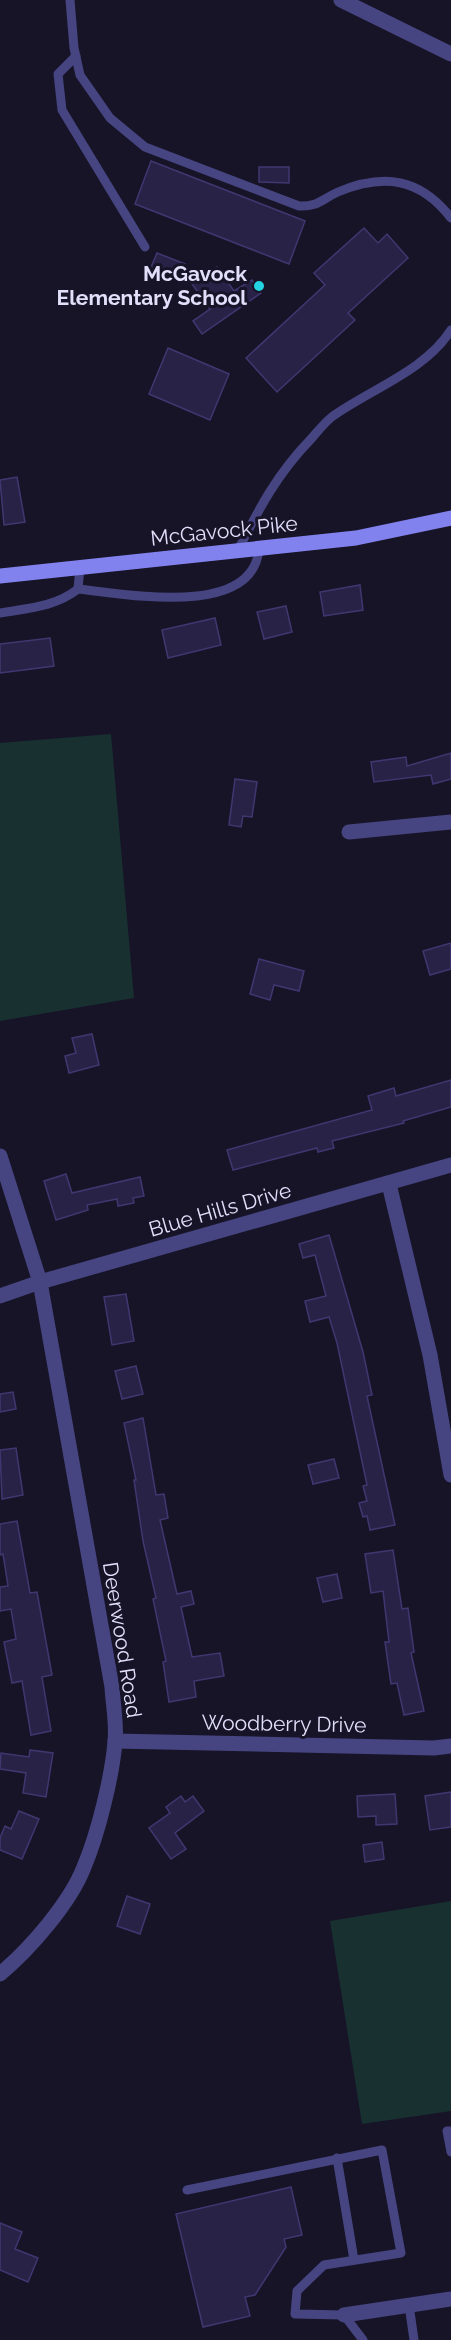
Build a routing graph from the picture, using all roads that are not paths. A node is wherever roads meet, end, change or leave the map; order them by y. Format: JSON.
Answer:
{"nodes":[{"id":1,"x":70,"y":0,"type":"edge"},
{"id":2,"x":341,"y":0,"type":"edge"},
{"id":3,"x":451,"y":54,"type":"edge"},
{"id":4,"x":76,"y":56,"type":"junction"},
{"id":5,"x":451,"y":218,"type":"edge"},
{"id":6,"x":145,"y":247,"type":"dead end"},
{"id":7,"x":451,"y":330,"type":"edge"},
{"id":8,"x":451,"y":518,"type":"edge"},
{"id":9,"x":259,"y":548,"type":"junction"},
{"id":10,"x":238,"y":550,"type":"junction"},
{"id":11,"x":80,"y":567,"type":"junction"},
{"id":12,"x":0,"y":576,"type":"edge"},
{"id":13,"x":78,"y":589,"type":"junction"},
{"id":14,"x":0,"y":613,"type":"edge"},
{"id":15,"x":451,"y":822,"type":"edge"},
{"id":16,"x":349,"y":832,"type":"dead end"},
{"id":17,"x":0,"y":1156,"type":"edge"},
{"id":18,"x":451,"y":1165,"type":"edge"},
{"id":19,"x":389,"y":1184,"type":"junction"},
{"id":20,"x":40,"y":1282,"type":"junction"},
{"id":21,"x":0,"y":1296,"type":"edge"},
{"id":22,"x":451,"y":1474,"type":"edge"},
{"id":23,"x":115,"y":1741,"type":"junction"},
{"id":24,"x":451,"y":1746,"type":"edge"},
{"id":25,"x":0,"y":1974,"type":"edge"},
{"id":26,"x":451,"y":2131,"type":"edge"},
{"id":27,"x":451,"y":2152,"type":"edge"},
{"id":28,"x":338,"y":2158,"type":"junction"},
{"id":29,"x":187,"y":2190,"type":"dead end"},
{"id":30,"x":354,"y":2260,"type":"junction"},
{"id":31,"x":451,"y":2299,"type":"edge"},
{"id":32,"x":408,"y":2305,"type":"junction"},
{"id":33,"x":345,"y":2315,"type":"junction"},
{"id":34,"x":363,"y":2340,"type":"edge"},
{"id":35,"x":414,"y":2340,"type":"edge"}],
"edges":[{"from":1,"to":4,"type":"lane"},
{"from":2,"to":3,"type":"street"},
{"from":4,"to":5,"type":"lane"},
{"from":4,"to":6,"type":"lane"},
{"from":7,"to":10,"type":"lane"},
{"from":8,"to":9,"type":"main road","name":"McGavock Pike"},
{"from":9,"to":10,"type":"main road","name":"McGavock Pike"},
{"from":9,"to":13,"type":"lane"},
{"from":10,"to":11,"type":"main road","name":"McGavock Pike"},
{"from":11,"to":12,"type":"main road","name":"McGavock Pike"},
{"from":11,"to":13,"type":"lane"},
{"from":13,"to":14,"type":"lane"},
{"from":15,"to":16,"type":"street"},
{"from":17,"to":20,"type":"street","name":"Deerwood Road"},
{"from":18,"to":19,"type":"street","name":"Blue Hills Drive"},
{"from":19,"to":20,"type":"street","name":"Blue Hills Drive"},
{"from":19,"to":22,"type":"street"},
{"from":20,"to":21,"type":"street","name":"Blue Hills Drive"},
{"from":20,"to":23,"type":"street","name":"Deerwood Road"},
{"from":23,"to":24,"type":"street","name":"Woodberry Drive"},
{"from":23,"to":25,"type":"street","name":"Deerwood Road"},
{"from":26,"to":27,"type":"lane"},
{"from":28,"to":29,"type":"lane"},
{"from":28,"to":30,"type":"lane"},
{"from":28,"to":30,"type":"lane"},
{"from":30,"to":33,"type":"lane"},
{"from":31,"to":32,"type":"street"},
{"from":32,"to":33,"type":"street"},
{"from":32,"to":35,"type":"lane"},
{"from":33,"to":34,"type":"lane"}]}
